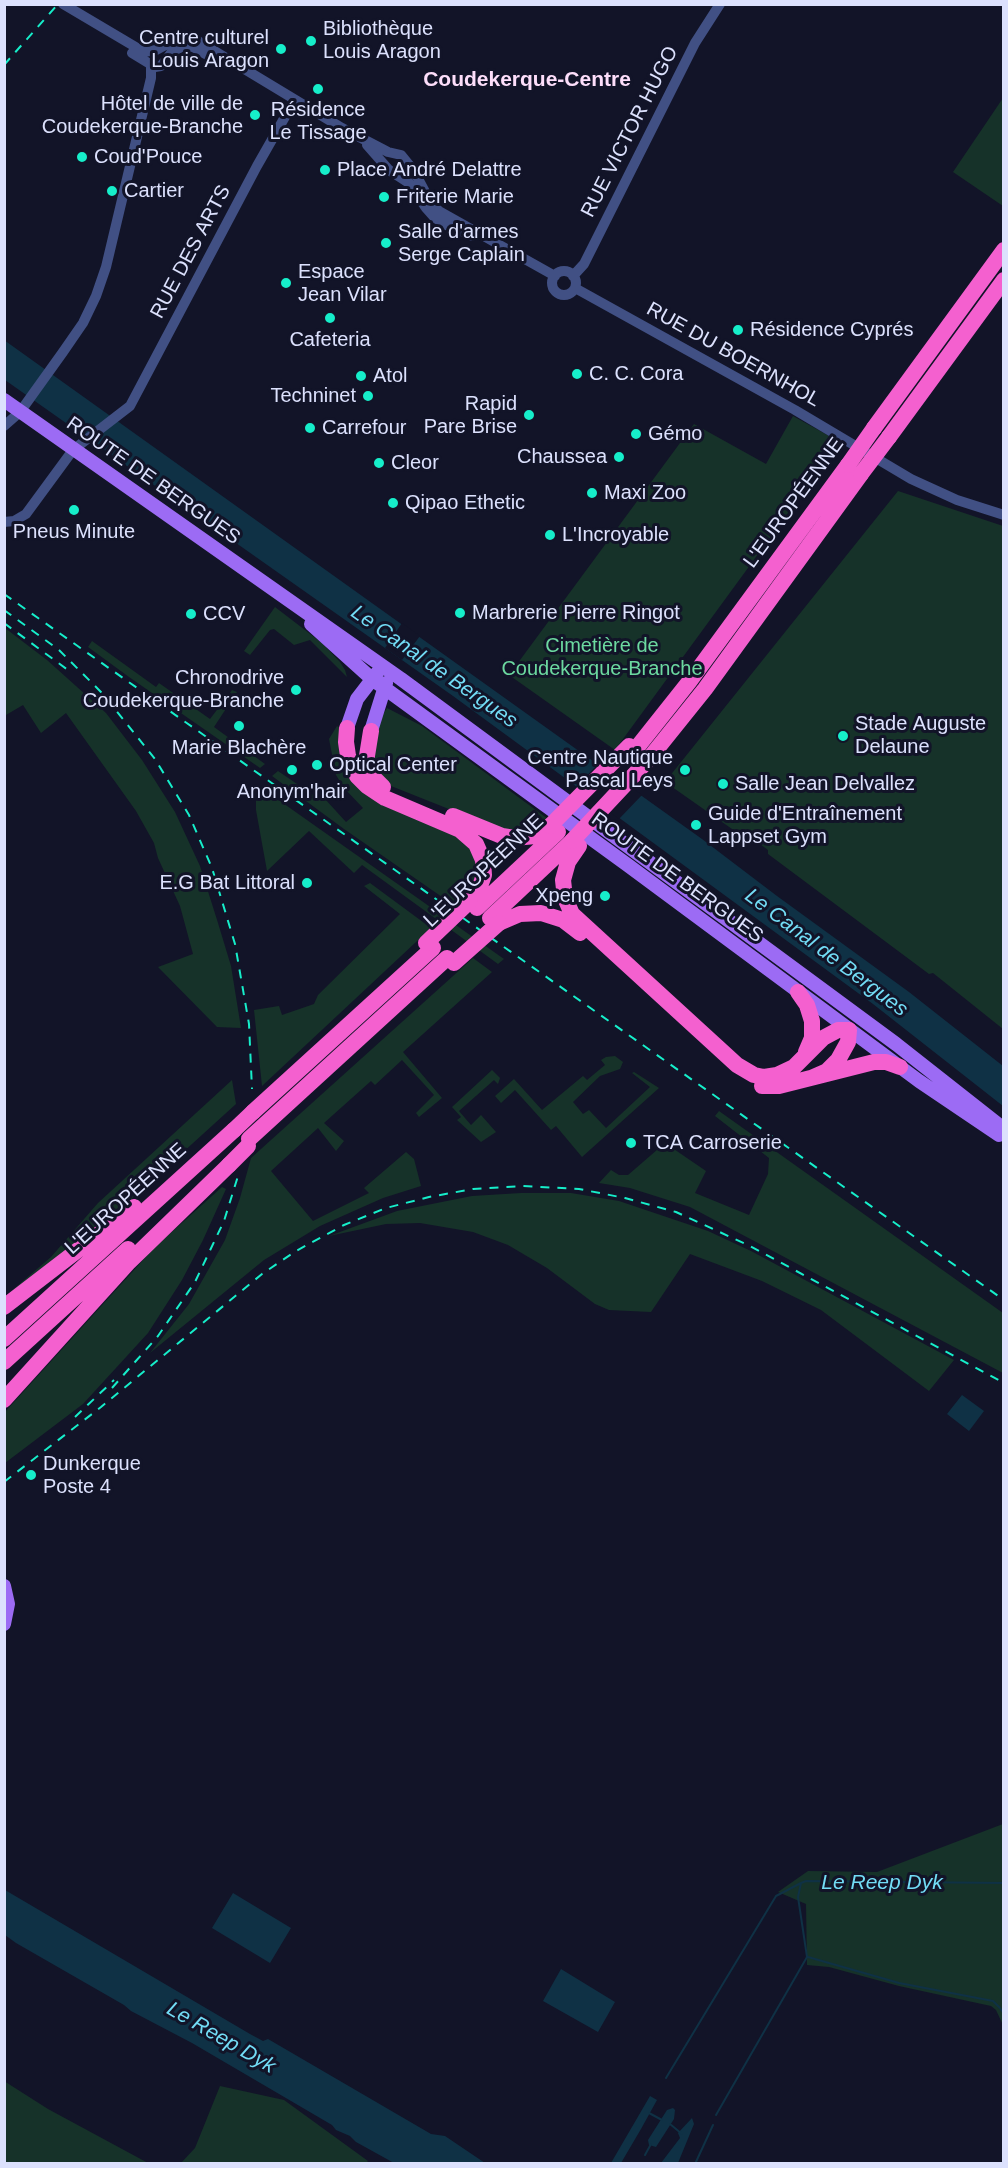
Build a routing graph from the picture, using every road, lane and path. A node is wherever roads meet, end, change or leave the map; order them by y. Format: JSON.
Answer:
{"nodes":[{"id":1,"x":62,"y":4,"type":"edge"},
{"id":2,"x":720,"y":4,"type":"edge"},
{"id":3,"x":154,"y":51,"type":"junction"},
{"id":4,"x":164,"y":60,"type":"junction"},
{"id":5,"x":150,"y":64,"type":"junction"},
{"id":6,"x":294,"y":101,"type":"junction"},
{"id":7,"x":342,"y":128,"type":"junction"},
{"id":8,"x":392,"y":154,"type":"junction"},
{"id":9,"x":404,"y":159,"type":"junction"},
{"id":10,"x":386,"y":165,"type":"junction"},
{"id":11,"x":396,"y":172,"type":"junction"},
{"id":12,"x":1004,"y":250,"type":"edge"},
{"id":13,"x":510,"y":251,"type":"junction"},
{"id":14,"x":555,"y":276,"type":"junction"},
{"id":15,"x":573,"y":276,"type":"junction"},
{"id":16,"x":1004,"y":280,"type":"edge"},
{"id":17,"x":575,"y":288,"type":"junction"},
{"id":18,"x":4,"y":400,"type":"edge"},
{"id":19,"x":23,"y":407,"type":"junction"},
{"id":20,"x":4,"y":426,"type":"edge"},
{"id":21,"x":881,"y":433,"type":"junction"},
{"id":22,"x":72,"y":450,"type":"junction"},
{"id":23,"x":855,"y":469,"type":"junction"},
{"id":24,"x":1004,"y":515,"type":"edge"},
{"id":25,"x":8,"y":522,"type":"edge"},
{"id":26,"x":279,"y":594,"type":"junction"},
{"id":27,"x":382,"y":666,"type":"junction"},
{"id":28,"x":372,"y":679,"type":"junction"},
{"id":29,"x":385,"y":689,"type":"junction"},
{"id":30,"x":347,"y":728,"type":"joint"},
{"id":31,"x":371,"y":731,"type":"joint"},
{"id":32,"x":641,"y":756,"type":"junction"},
{"id":33,"x":565,"y":836,"type":"junction"},
{"id":34,"x":484,"y":912,"type":"junction"},
{"id":35,"x":440,"y":953,"type":"junction"},
{"id":36,"x":798,"y":992,"type":"junction"},
{"id":37,"x":829,"y":994,"type":"junction"},
{"id":38,"x":355,"y":1030,"type":"junction"},
{"id":39,"x":849,"y":1030,"type":"junction"},
{"id":40,"x":803,"y":1058,"type":"junction"},
{"id":41,"x":900,"y":1067,"type":"junction"},
{"id":42,"x":811,"y":1078,"type":"junction"},
{"id":43,"x":951,"y":1087,"type":"junction"},
{"id":44,"x":235,"y":1125,"type":"junction"},
{"id":45,"x":1004,"y":1129,"type":"edge"},
{"id":46,"x":1004,"y":1138,"type":"edge"},
{"id":47,"x":229,"y":1161,"type":"junction"},
{"id":48,"x":4,"y":1307,"type":"edge"},
{"id":49,"x":4,"y":1339,"type":"edge"},
{"id":50,"x":4,"y":1362,"type":"edge"},
{"id":51,"x":4,"y":1400,"type":"edge"},
{"id":52,"x":4,"y":1586,"type":"edge"},
{"id":53,"x":4,"y":1624,"type":"edge"}],
"edges":[{"from":1,"to":3,"type":"street"},
{"from":1,"to":5,"type":"street"},
{"from":2,"to":15,"type":"street","name":"RUE VICTOR HUGO"},
{"from":3,"to":4,"type":"street"},
{"from":3,"to":5,"type":"street"},
{"from":3,"to":6,"type":"street"},
{"from":4,"to":5,"type":"street"},
{"from":4,"to":6,"type":"street"},
{"from":5,"to":19,"type":"street"},
{"from":6,"to":7,"type":"street"},
{"from":6,"to":22,"type":"street","name":"RUE DES ARTS"},
{"from":7,"to":8,"type":"street"},
{"from":7,"to":10,"type":"street"},
{"from":8,"to":9,"type":"street"},
{"from":8,"to":10,"type":"street"},
{"from":9,"to":11,"type":"street"},
{"from":9,"to":13,"type":"street"},
{"from":10,"to":11,"type":"street"},
{"from":11,"to":13,"type":"street"},
{"from":12,"to":21,"type":"highway","name":"L'EUROPÉENNE"},
{"from":13,"to":14,"type":"street"},
{"from":14,"to":15,"type":"street"},
{"from":14,"to":17,"type":"street"},
{"from":15,"to":17,"type":"street"},
{"from":16,"to":21,"type":"highway","name":"L'EUROPÉENNE"},
{"from":17,"to":24,"type":"street","name":"RUE DU BOERNHOL"},
{"from":18,"to":19,"type":"main road","name":"ROUTE DE BERGUES"},
{"from":19,"to":20,"type":"street"},
{"from":19,"to":22,"type":"main road","name":"ROUTE DE BERGUES"},
{"from":21,"to":23,"type":"highway","name":"L'EUROPÉENNE","bridge":true},
{"from":22,"to":25,"type":"street","name":"RUE DES ARTS"},
{"from":22,"to":26,"type":"main road","name":"ROUTE DE BERGUES"},
{"from":23,"to":32,"type":"highway","name":"L'EUROPÉENNE"},
{"from":23,"to":32,"type":"highway","name":"L'EUROPÉENNE"},
{"from":26,"to":27,"type":"main road","name":"ROUTE DE BERGUES"},
{"from":26,"to":28,"type":"main road","name":"ROUTE DE BERGUES"},
{"from":27,"to":28,"type":"main road"},
{"from":27,"to":29,"type":"main road"},
{"from":27,"to":37,"type":"main road","name":"ROUTE DE BERGUES"},
{"from":28,"to":29,"type":"main road","name":"ROUTE DE BERGUES"},
{"from":28,"to":30,"type":"main road"},
{"from":29,"to":31,"type":"main road"},
{"from":29,"to":36,"type":"main road","name":"ROUTE DE BERGUES"},
{"from":30,"to":34,"type":"highway"},
{"from":31,"to":33,"type":"highway"},
{"from":32,"to":33,"type":"highway","name":"L'EUROPÉENNE","bridge":true},
{"from":32,"to":33,"type":"highway","bridge":true},
{"from":33,"to":34,"type":"highway","name":"L'EUROPÉENNE"},
{"from":33,"to":40,"type":"highway"},
{"from":34,"to":35,"type":"highway","name":"L'EUROPÉENNE"},
{"from":34,"to":35,"type":"highway","bridge":true},
{"from":34,"to":42,"type":"highway"},
{"from":35,"to":38,"type":"highway","name":"L'EUROPÉENNE"},
{"from":35,"to":38,"type":"highway"},
{"from":36,"to":39,"type":"main road","name":"ROUTE DE BERGUES"},
{"from":36,"to":40,"type":"highway"},
{"from":37,"to":39,"type":"main road"},
{"from":37,"to":43,"type":"main road","name":"ROUTE DE BERGUES"},
{"from":38,"to":44,"type":"highway","name":"L'EUROPÉENNE","bridge":true},
{"from":38,"to":47,"type":"highway","name":"L'EUROPÉENNE","bridge":true},
{"from":39,"to":40,"type":"highway"},
{"from":39,"to":41,"type":"main road","name":"ROUTE DE BERGUES"},
{"from":39,"to":42,"type":"highway"},
{"from":39,"to":43,"type":"main road"},
{"from":41,"to":42,"type":"highway"},
{"from":41,"to":46,"type":"main road","name":"ROUTE DE BERGUES"},
{"from":43,"to":45,"type":"main road","name":"ROUTE DE BERGUES"},
{"from":44,"to":48,"type":"highway"},
{"from":44,"to":49,"type":"highway","name":"L'EUROPÉENNE"},
{"from":47,"to":50,"type":"highway","name":"L'EUROPÉENNE"},
{"from":47,"to":51,"type":"highway"},
{"from":52,"to":53,"type":"main road"}]}
